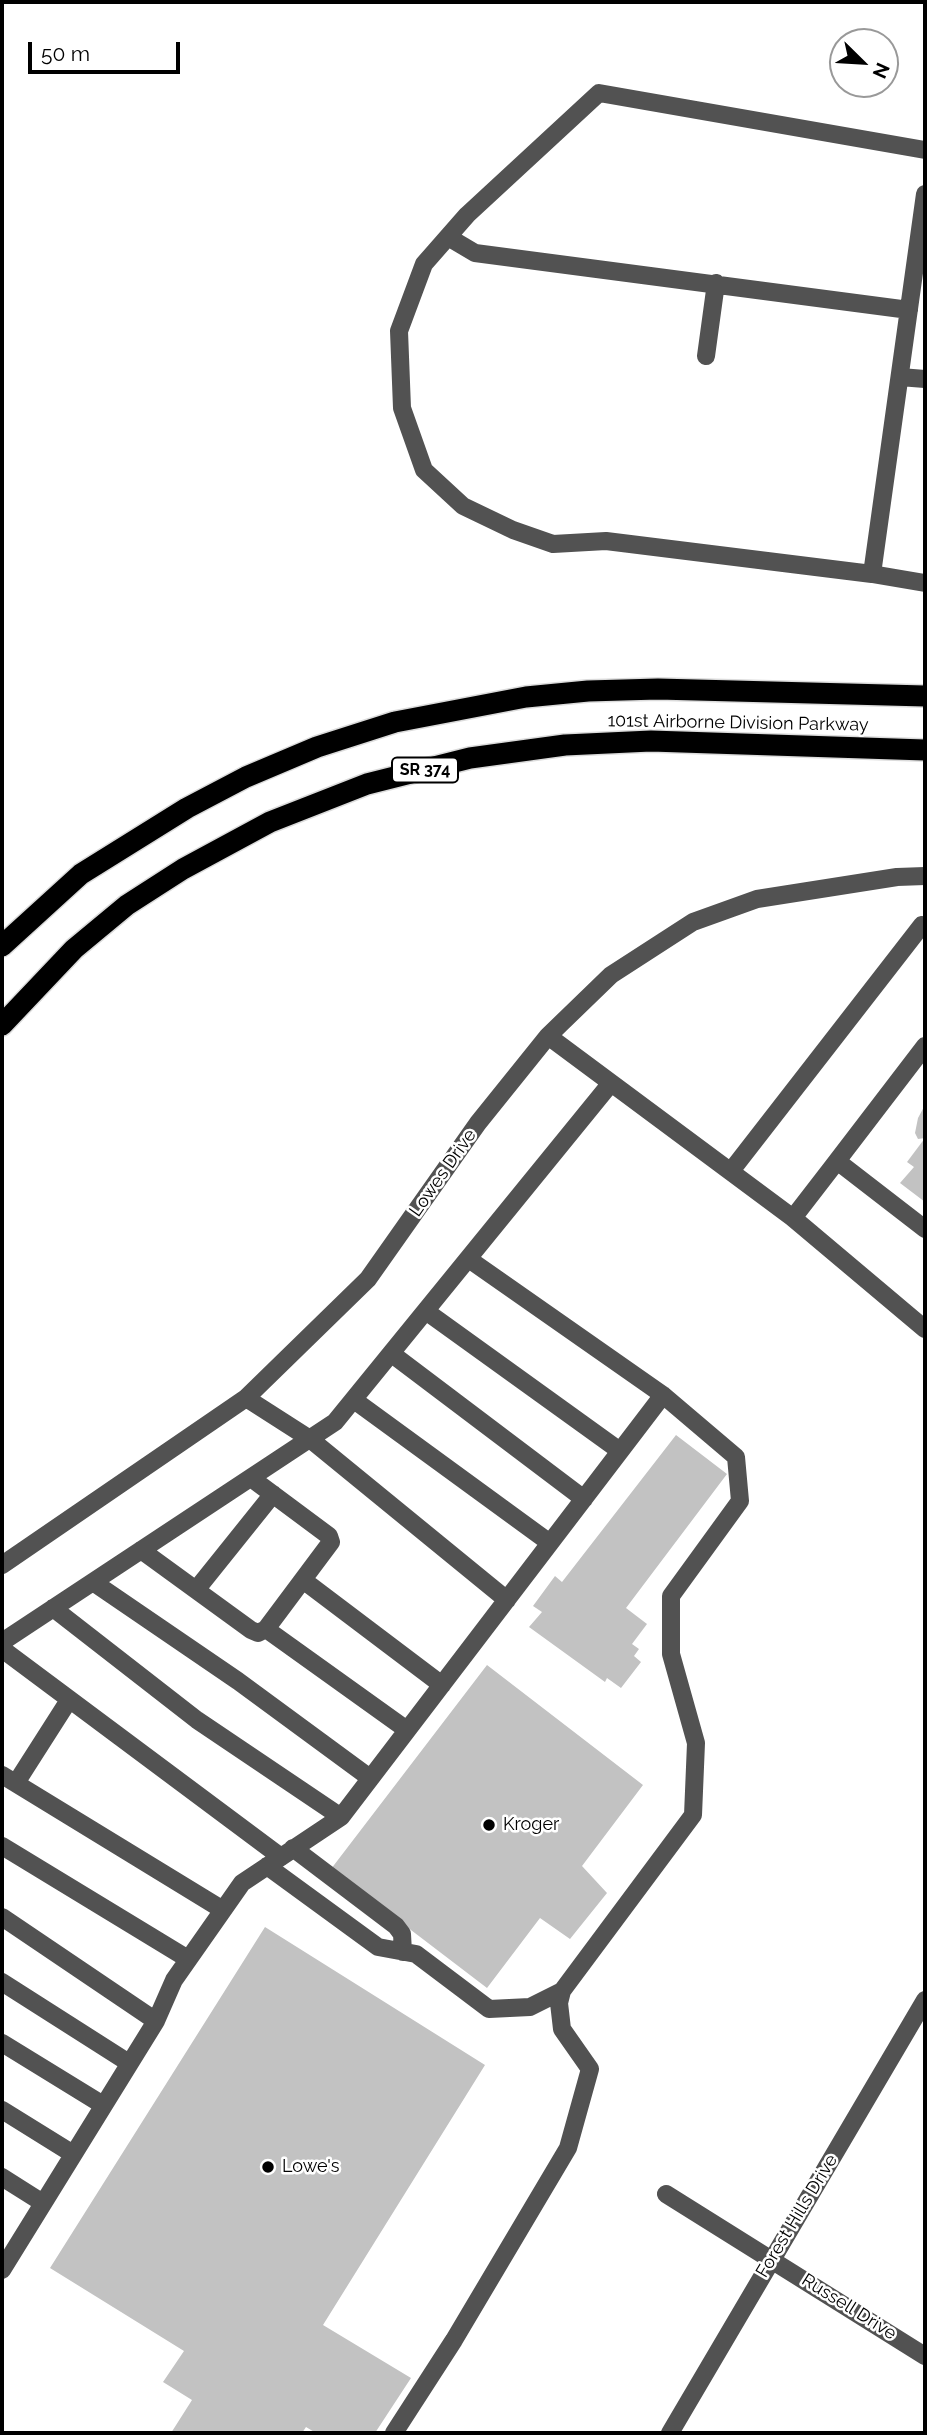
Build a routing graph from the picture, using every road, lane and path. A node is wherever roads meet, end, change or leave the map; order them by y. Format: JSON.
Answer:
{"nodes":[{"id":1,"x":925,"y":150,"type":"edge"},
{"id":2,"x":925,"y":194,"type":"edge"},
{"id":3,"x":448,"y":237,"type":"junction"},
{"id":4,"x":716,"y":284,"type":"junction"},
{"id":5,"x":909,"y":310,"type":"junction"},
{"id":6,"x":706,"y":356,"type":"dead end"},
{"id":7,"x":900,"y":377,"type":"junction"},
{"id":8,"x":925,"y":379,"type":"edge"},
{"id":9,"x":872,"y":574,"type":"junction"},
{"id":10,"x":925,"y":583,"type":"edge"},
{"id":11,"x":925,"y":696,"type":"edge"},
{"id":12,"x":925,"y":750,"type":"edge"},
{"id":13,"x":925,"y":876,"type":"edge"},
{"id":14,"x":925,"y":928,"type":"edge"},
{"id":15,"x":2,"y":947,"type":"edge"},
{"id":16,"x":2,"y":1025,"type":"edge"},
{"id":17,"x":548,"y":1036,"type":"junction"},
{"id":18,"x":925,"y":1046,"type":"edge"},
{"id":19,"x":611,"y":1083,"type":"junction"},
{"id":20,"x":837,"y":1161,"type":"junction"},
{"id":21,"x":731,"y":1171,"type":"junction"},
{"id":22,"x":793,"y":1218,"type":"junction"},
{"id":23,"x":925,"y":1229,"type":"edge"},
{"id":24,"x":470,"y":1260,"type":"junction"},
{"id":25,"x":427,"y":1312,"type":"junction"},
{"id":26,"x":925,"y":1329,"type":"edge"},
{"id":27,"x":392,"y":1354,"type":"junction"},
{"id":28,"x":663,"y":1395,"type":"junction"},
{"id":29,"x":246,"y":1398,"type":"junction"},
{"id":30,"x":354,"y":1400,"type":"junction"},
{"id":31,"x":310,"y":1439,"type":"junction"},
{"id":32,"x":620,"y":1451,"type":"junction"},
{"id":33,"x":251,"y":1478,"type":"junction"},
{"id":34,"x":273,"y":1494,"type":"junction"},
{"id":35,"x":584,"y":1499,"type":"junction"},
{"id":36,"x":550,"y":1543,"type":"junction"},
{"id":37,"x":141,"y":1550,"type":"junction"},
{"id":38,"x":2,"y":1565,"type":"edge"},
{"id":39,"x":303,"y":1580,"type":"junction"},
{"id":40,"x":93,"y":1581,"type":"junction"},
{"id":41,"x":196,"y":1590,"type":"junction"},
{"id":42,"x":507,"y":1600,"type":"junction"},
{"id":43,"x":53,"y":1608,"type":"junction"},
{"id":44,"x":266,"y":1629,"type":"junction"},
{"id":45,"x":2,"y":1642,"type":"edge"},
{"id":46,"x":2,"y":1649,"type":"edge"},
{"id":47,"x":442,"y":1685,"type":"junction"},
{"id":48,"x":69,"y":1700,"type":"junction"},
{"id":49,"x":407,"y":1730,"type":"junction"},
{"id":50,"x":370,"y":1778,"type":"junction"},
{"id":51,"x":9,"y":1779,"type":"edge"},
{"id":52,"x":341,"y":1817,"type":"junction"},
{"id":53,"x":2,"y":1846,"type":"edge"},
{"id":54,"x":280,"y":1857,"type":"junction"},
{"id":55,"x":223,"y":1910,"type":"junction"},
{"id":56,"x":2,"y":1917,"type":"edge"},
{"id":57,"x":410,"y":1953,"type":"junction"},
{"id":58,"x":188,"y":1959,"type":"junction"},
{"id":59,"x":2,"y":1982,"type":"edge"},
{"id":60,"x":562,"y":1991,"type":"junction"},
{"id":61,"x":925,"y":2000,"type":"edge"},
{"id":62,"x":156,"y":2021,"type":"junction"},
{"id":63,"x":2,"y":2043,"type":"edge"},
{"id":64,"x":129,"y":2063,"type":"junction"},
{"id":65,"x":103,"y":2105,"type":"junction"},
{"id":66,"x":2,"y":2110,"type":"edge"},
{"id":67,"x":73,"y":2154,"type":"junction"},
{"id":68,"x":2,"y":2177,"type":"edge"},
{"id":69,"x":666,"y":2194,"type":"dead end"},
{"id":70,"x":43,"y":2203,"type":"junction"},
{"id":71,"x":7,"y":2248,"type":"edge"},
{"id":72,"x":772,"y":2259,"type":"junction"},
{"id":73,"x":2,"y":2270,"type":"edge"},
{"id":74,"x":925,"y":2356,"type":"edge"},
{"id":75,"x":394,"y":2433,"type":"edge"},
{"id":76,"x":670,"y":2433,"type":"edge"}],
"edges":[{"from":1,"to":3,"type":"street"},
{"from":2,"to":5,"type":"street"},
{"from":3,"to":4,"type":"street"},
{"from":3,"to":9,"type":"street"},
{"from":4,"to":5,"type":"street"},
{"from":4,"to":6,"type":"street"},
{"from":5,"to":7,"type":"street"},
{"from":7,"to":8,"type":"street"},
{"from":7,"to":9,"type":"street"},
{"from":9,"to":10,"type":"street"},
{"from":11,"to":15,"type":"highway","name":"101st Airborne Division Parkway"},
{"from":12,"to":16,"type":"highway","name":"101st Airborne Division Parkway","number":"SR 374"},
{"from":13,"to":17,"type":"street","name":"Lowes Drive"},
{"from":14,"to":21,"type":"street"},
{"from":17,"to":19,"type":"street"},
{"from":17,"to":29,"type":"street","name":"Lowes Drive"},
{"from":18,"to":20,"type":"street"},
{"from":19,"to":21,"type":"street"},
{"from":19,"to":24,"type":"street"},
{"from":20,"to":22,"type":"street"},
{"from":20,"to":23,"type":"street"},
{"from":21,"to":22,"type":"street"},
{"from":22,"to":26,"type":"street"},
{"from":24,"to":25,"type":"street"},
{"from":24,"to":28,"type":"street"},
{"from":25,"to":27,"type":"street"},
{"from":25,"to":32,"type":"street"},
{"from":27,"to":30,"type":"street"},
{"from":27,"to":35,"type":"street"},
{"from":28,"to":32,"type":"street"},
{"from":28,"to":60,"type":"street"},
{"from":29,"to":31,"type":"street"},
{"from":29,"to":38,"type":"street","name":"Lowes Drive"},
{"from":30,"to":31,"type":"street"},
{"from":30,"to":36,"type":"street"},
{"from":31,"to":33,"type":"street"},
{"from":31,"to":42,"type":"street"},
{"from":32,"to":35,"type":"street"},
{"from":33,"to":34,"type":"street"},
{"from":33,"to":37,"type":"street"},
{"from":34,"to":39,"type":"street"},
{"from":34,"to":41,"type":"street"},
{"from":35,"to":36,"type":"street"},
{"from":36,"to":42,"type":"street"},
{"from":37,"to":40,"type":"street"},
{"from":37,"to":41,"type":"street"},
{"from":39,"to":44,"type":"street"},
{"from":39,"to":47,"type":"street"},
{"from":40,"to":43,"type":"street"},
{"from":40,"to":50,"type":"street"},
{"from":41,"to":44,"type":"street"},
{"from":42,"to":47,"type":"street"},
{"from":43,"to":45,"type":"street"},
{"from":43,"to":52,"type":"street"},
{"from":44,"to":49,"type":"street"},
{"from":46,"to":48,"type":"street"},
{"from":47,"to":49,"type":"street"},
{"from":48,"to":51,"type":"street"},
{"from":48,"to":54,"type":"street"},
{"from":49,"to":50,"type":"street"},
{"from":50,"to":52,"type":"street"},
{"from":51,"to":55,"type":"street"},
{"from":52,"to":54,"type":"street"},
{"from":53,"to":58,"type":"street"},
{"from":54,"to":55,"type":"street"},
{"from":54,"to":57,"type":"street"},
{"from":54,"to":57,"type":"street"},
{"from":55,"to":58,"type":"street"},
{"from":56,"to":62,"type":"street"},
{"from":57,"to":60,"type":"street"},
{"from":58,"to":62,"type":"street"},
{"from":59,"to":64,"type":"street"},
{"from":60,"to":75,"type":"street"},
{"from":61,"to":72,"type":"street","name":"Forest Hills Drive"},
{"from":62,"to":64,"type":"street"},
{"from":63,"to":65,"type":"street"},
{"from":64,"to":65,"type":"street"},
{"from":65,"to":67,"type":"street"},
{"from":66,"to":67,"type":"street"},
{"from":67,"to":70,"type":"street"},
{"from":68,"to":70,"type":"street"},
{"from":69,"to":72,"type":"street","name":"Russell Drive"},
{"from":70,"to":71,"type":"street"},
{"from":71,"to":73,"type":"street"},
{"from":72,"to":74,"type":"street","name":"Russell Drive"},
{"from":72,"to":76,"type":"street","name":"Forest Hills Drive"}]}
